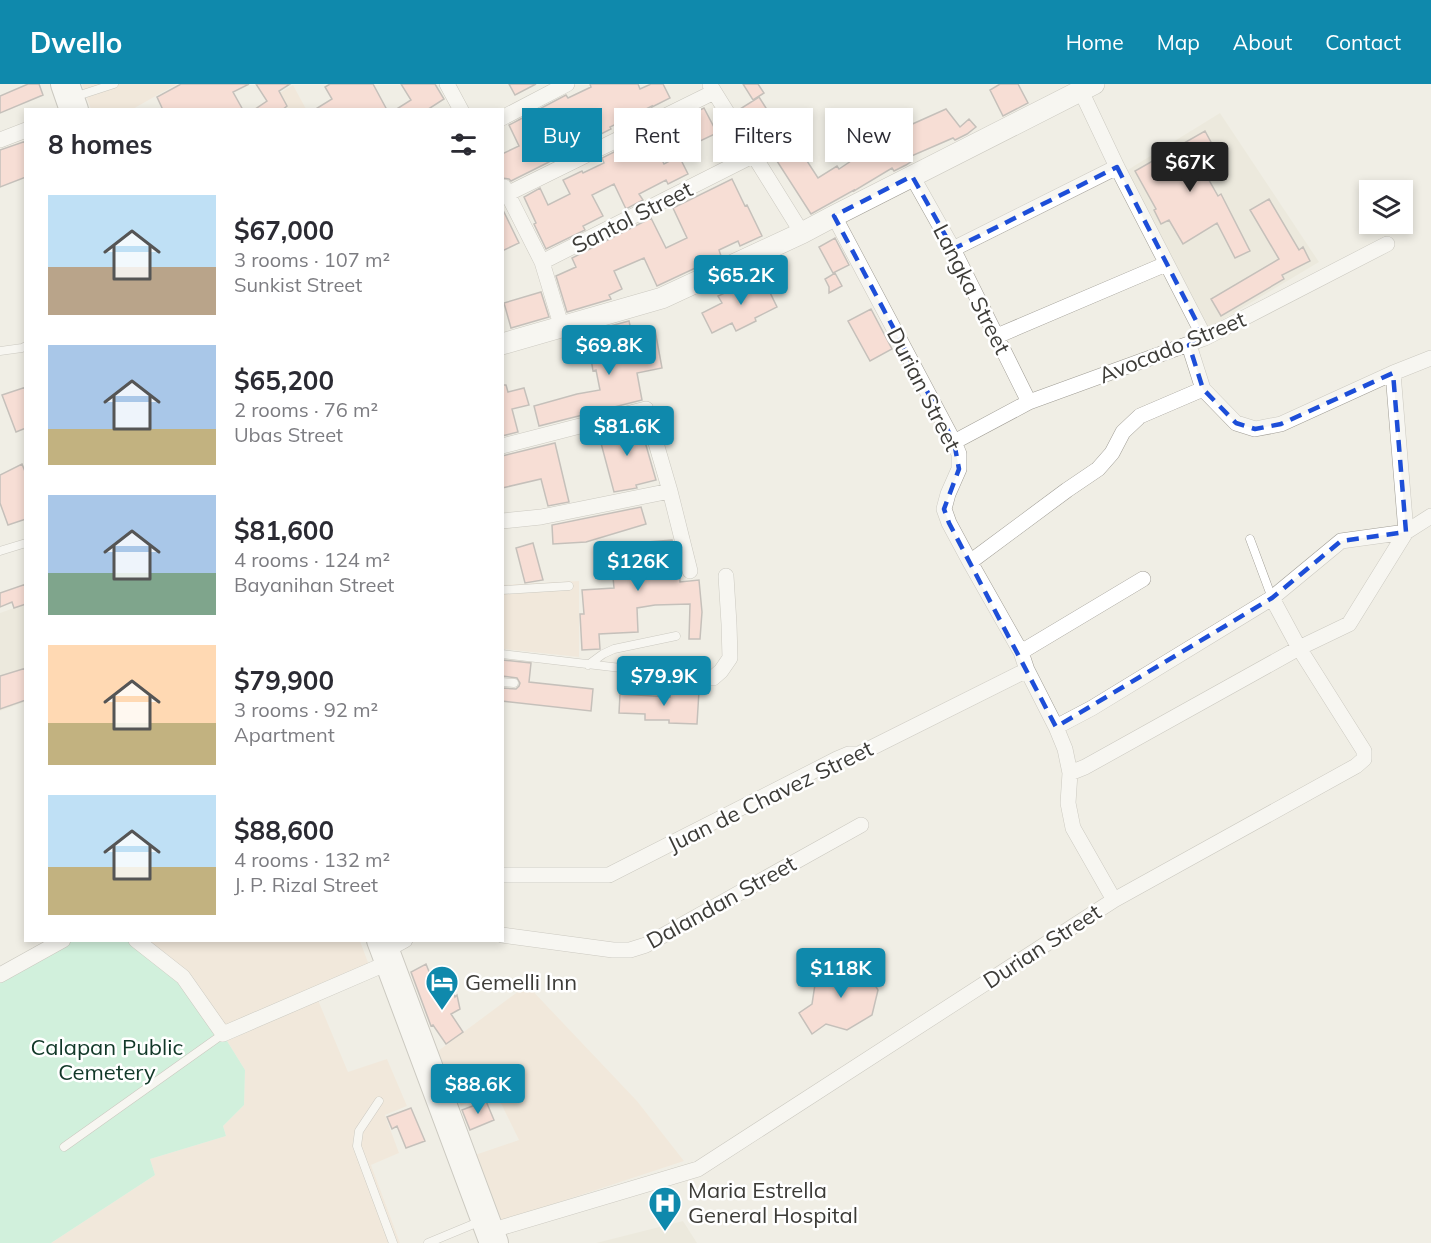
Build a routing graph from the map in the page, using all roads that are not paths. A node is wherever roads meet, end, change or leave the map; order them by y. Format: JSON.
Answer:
{"nodes":[{"id":1,"x":114,"y":84,"type":"edge"},
{"id":2,"x":447,"y":84,"type":"edge"},
{"id":3,"x":567,"y":84,"type":"edge"},
{"id":4,"x":102,"y":86,"type":"edge"},
{"id":5,"x":1087,"y":87,"type":"edge"},
{"id":6,"x":712,"y":88,"type":"edge"},
{"id":7,"x":70,"y":97,"type":"edge"},
{"id":8,"x":460,"y":108,"type":"edge"},
{"id":9,"x":725,"y":108,"type":"edge"},
{"id":10,"x":504,"y":117,"type":"edge"},
{"id":11,"x":24,"y":131,"type":"edge"},
{"id":12,"x":0,"y":140,"type":"edge"},
{"id":13,"x":740,"y":162,"type":"edge"},
{"id":14,"x":758,"y":162,"type":"edge"},
{"id":15,"x":1117,"y":167,"type":"junction"},
{"id":16,"x":912,"y":176,"type":"junction"},
{"id":17,"x":505,"y":190,"type":"edge"},
{"id":18,"x":834,"y":216,"type":"junction"},
{"id":19,"x":802,"y":233,"type":"junction"},
{"id":20,"x":1387,"y":244,"type":"dead end"},
{"id":21,"x":953,"y":249,"type":"junction"},
{"id":22,"x":542,"y":262,"type":"junction"},
{"id":23,"x":1166,"y":264,"type":"junction"},
{"id":24,"x":562,"y":328,"type":"junction"},
{"id":25,"x":997,"y":336,"type":"junction"},
{"id":26,"x":1205,"y":338,"type":"junction"},
{"id":27,"x":504,"y":344,"type":"edge"},
{"id":28,"x":1189,"y":345,"type":"junction"},
{"id":29,"x":24,"y":347,"type":"edge"},
{"id":30,"x":0,"y":351,"type":"edge"},
{"id":31,"x":1431,"y":358,"type":"edge"},
{"id":32,"x":1393,"y":373,"type":"junction"},
{"id":33,"x":1203,"y":389,"type":"junction"},
{"id":34,"x":1029,"y":402,"type":"junction"},
{"id":35,"x":954,"y":442,"type":"junction"},
{"id":36,"x":504,"y":445,"type":"edge"},
{"id":37,"x":670,"y":491,"type":"junction"},
{"id":38,"x":1431,"y":516,"type":"edge"},
{"id":39,"x":504,"y":521,"type":"edge"},
{"id":40,"x":1406,"y":532,"type":"junction"},
{"id":41,"x":1250,"y":539,"type":"dead end"},
{"id":42,"x":24,"y":544,"type":"edge"},
{"id":43,"x":0,"y":551,"type":"edge"},
{"id":44,"x":970,"y":562,"type":"junction"},
{"id":45,"x":690,"y":571,"type":"dead end"},
{"id":46,"x":726,"y":576,"type":"dead end"},
{"id":47,"x":1143,"y":579,"type":"dead end"},
{"id":48,"x":569,"y":586,"type":"dead end"},
{"id":49,"x":504,"y":590,"type":"edge"},
{"id":50,"x":1272,"y":598,"type":"junction"},
{"id":51,"x":676,"y":636,"type":"dead end"},
{"id":52,"x":1299,"y":648,"type":"junction"},
{"id":53,"x":1021,"y":652,"type":"junction"},
{"id":54,"x":504,"y":654,"type":"edge"},
{"id":55,"x":588,"y":665,"type":"junction"},
{"id":56,"x":1027,"y":670,"type":"junction"},
{"id":57,"x":689,"y":676,"type":"joint"},
{"id":58,"x":504,"y":682,"type":"edge"},
{"id":59,"x":514,"y":683,"type":"dead end"},
{"id":60,"x":1056,"y":727,"type":"junction"},
{"id":61,"x":1070,"y":773,"type":"junction"},
{"id":62,"x":861,"y":825,"type":"dead end"},
{"id":63,"x":504,"y":875,"type":"edge"},
{"id":64,"x":1114,"y":900,"type":"junction"},
{"id":65,"x":504,"y":935,"type":"edge"},
{"id":66,"x":59,"y":942,"type":"edge"},
{"id":67,"x":139,"y":942,"type":"edge"},
{"id":68,"x":390,"y":948,"type":"edge"},
{"id":69,"x":0,"y":975,"type":"edge"},
{"id":70,"x":223,"y":1034,"type":"junction"},
{"id":71,"x":379,"y":1101,"type":"dead end"},
{"id":72,"x":64,"y":1147,"type":"dead end"},
{"id":73,"x":490,"y":1231,"type":"edge"},
{"id":74,"x":393,"y":1243,"type":"edge"},
{"id":75,"x":428,"y":1243,"type":"edge"}],
"edges":[{"from":1,"to":4,"type":"lane"},
{"from":2,"to":8,"type":"street"},
{"from":3,"to":10,"type":"street"},
{"from":4,"to":7,"type":"lane"},
{"from":5,"to":15,"type":"street"},
{"from":5,"to":16,"type":"street"},
{"from":6,"to":9,"type":"street"},
{"from":6,"to":17,"type":"street"},
{"from":11,"to":12,"type":"street"},
{"from":13,"to":22,"type":"street","name":"Santol Street"},
{"from":14,"to":19,"type":"street"},
{"from":15,"to":21,"type":"street"},
{"from":15,"to":23,"type":"street"},
{"from":16,"to":18,"type":"street"},
{"from":16,"to":21,"type":"street","name":"Langka Street"},
{"from":17,"to":22,"type":"street"},
{"from":18,"to":19,"type":"street"},
{"from":18,"to":35,"type":"street","name":"Durian Street"},
{"from":19,"to":24,"type":"street"},
{"from":20,"to":26,"type":"street","name":"Avocado Street"},
{"from":21,"to":25,"type":"street","name":"Langka Street"},
{"from":22,"to":24,"type":"street"},
{"from":23,"to":25,"type":"street"},
{"from":23,"to":26,"type":"street"},
{"from":24,"to":27,"type":"street"},
{"from":25,"to":34,"type":"street","name":"Langka Street"},
{"from":26,"to":28,"type":"street","name":"Avocado Street"},
{"from":28,"to":33,"type":"street"},
{"from":28,"to":34,"type":"street","name":"Avocado Street"},
{"from":29,"to":30,"type":"lane"},
{"from":31,"to":32,"type":"street"},
{"from":32,"to":33,"type":"street"},
{"from":32,"to":40,"type":"street"},
{"from":33,"to":44,"type":"street"},
{"from":34,"to":35,"type":"street","name":"Avocado Street"},
{"from":35,"to":44,"type":"street","name":"Durian Street"},
{"from":36,"to":37,"type":"street"},
{"from":37,"to":39,"type":"street"},
{"from":37,"to":45,"type":"street"},
{"from":38,"to":40,"type":"street"},
{"from":40,"to":50,"type":"street"},
{"from":40,"to":52,"type":"street"},
{"from":41,"to":50,"type":"lane"},
{"from":42,"to":43,"type":"lane"},
{"from":44,"to":53,"type":"street","name":"Durian Street"},
{"from":46,"to":57,"type":"street"},
{"from":47,"to":53,"type":"street"},
{"from":48,"to":49,"type":"lane"},
{"from":50,"to":52,"type":"street"},
{"from":50,"to":60,"type":"street"},
{"from":51,"to":55,"type":"lane"},
{"from":52,"to":61,"type":"street"},
{"from":52,"to":64,"type":"street"},
{"from":53,"to":56,"type":"street","name":"Durian Street"},
{"from":54,"to":55,"type":"lane"},
{"from":55,"to":57,"type":"lane"},
{"from":56,"to":60,"type":"street","name":"Durian Street"},
{"from":56,"to":63,"type":"street","name":"Juan de Chavez Street"},
{"from":58,"to":59,"type":"lane"},
{"from":60,"to":61,"type":"street","name":"Durian Street"},
{"from":61,"to":64,"type":"street","name":"Durian Street"},
{"from":62,"to":65,"type":"street","name":"Dalandan Street"},
{"from":64,"to":73,"type":"street","name":"Durian Street"},
{"from":66,"to":69,"type":"street"},
{"from":67,"to":70,"type":"street"},
{"from":68,"to":70,"type":"street"},
{"from":68,"to":73,"type":"highway"},
{"from":70,"to":72,"type":"lane"},
{"from":71,"to":74,"type":"lane"},
{"from":73,"to":75,"type":"lane"}]}
